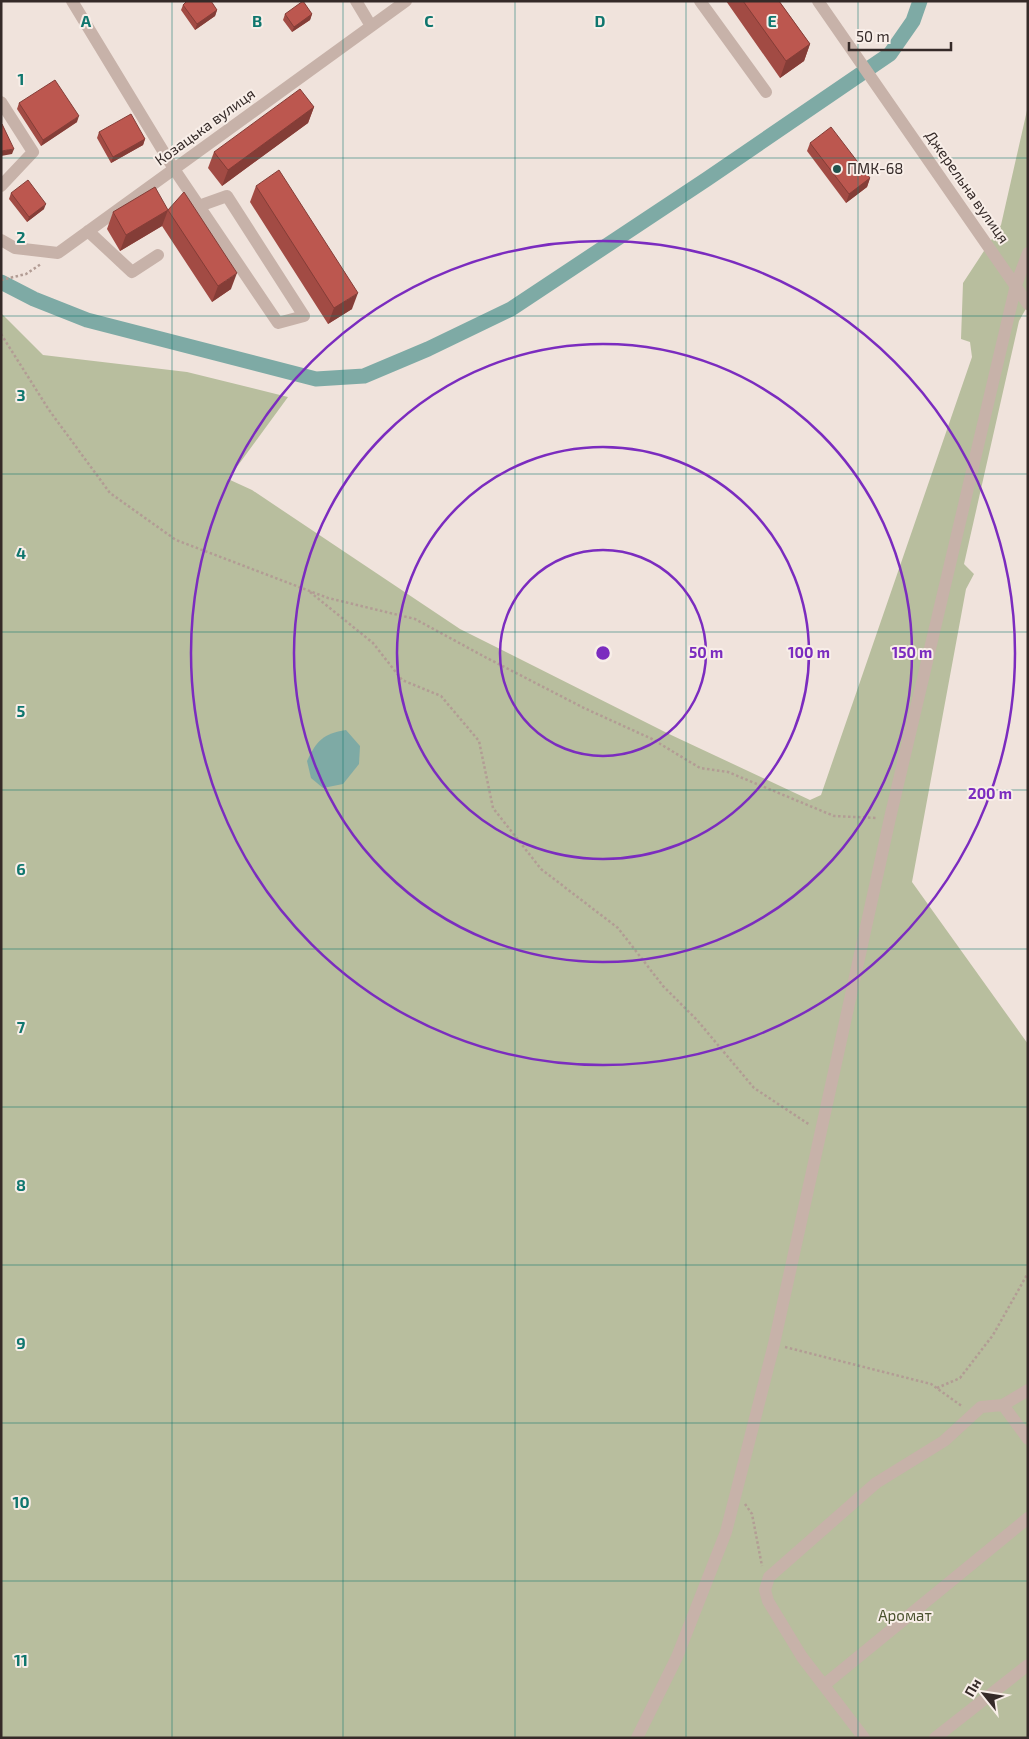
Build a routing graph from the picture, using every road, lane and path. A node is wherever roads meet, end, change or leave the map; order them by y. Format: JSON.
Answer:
{"nodes":[{"id":1,"x":72,"y":1,"type":"edge"},
{"id":2,"x":356,"y":1,"type":"edge"},
{"id":3,"x":406,"y":1,"type":"edge"},
{"id":4,"x":700,"y":1,"type":"edge"},
{"id":5,"x":818,"y":1,"type":"edge"},
{"id":6,"x":371,"y":26,"type":"junction"},
{"id":7,"x":766,"y":92,"type":"dead end"},
{"id":8,"x":1,"y":102,"type":"edge"},
{"id":9,"x":174,"y":169,"type":"junction"},
{"id":10,"x":1,"y":186,"type":"edge"},
{"id":11,"x":199,"y":206,"type":"junction"},
{"id":12,"x":88,"y":232,"type":"junction"},
{"id":13,"x":1,"y":240,"type":"edge"},
{"id":14,"x":58,"y":253,"type":"junction"},
{"id":15,"x":1028,"y":253,"type":"edge"},
{"id":16,"x":158,"y":255,"type":"dead end"},
{"id":17,"x":1,"y":280,"type":"edge"},
{"id":18,"x":1016,"y":286,"type":"junction"},
{"id":19,"x":1028,"y":304,"type":"edge"},
{"id":20,"x":1,"y":334,"type":"edge"},
{"id":21,"x":307,"y":590,"type":"junction"},
{"id":22,"x":890,"y":818,"type":"junction"},
{"id":23,"x":821,"y":1132,"type":"junction"},
{"id":24,"x":1028,"y":1273,"type":"edge"},
{"id":25,"x":774,"y":1344,"type":"junction"},
{"id":26,"x":937,"y":1388,"type":"junction"},
{"id":27,"x":1028,"y":1390,"type":"edge"},
{"id":28,"x":1003,"y":1405,"type":"junction"},
{"id":29,"x":973,"y":1414,"type":"junction"},
{"id":30,"x":1028,"y":1439,"type":"edge"},
{"id":31,"x":737,"y":1491,"type":"junction"},
{"id":32,"x":1028,"y":1518,"type":"edge"},
{"id":33,"x":762,"y":1567,"type":"dead end"},
{"id":34,"x":1028,"y":1665,"type":"edge"},
{"id":35,"x":824,"y":1685,"type":"junction"},
{"id":36,"x":637,"y":1738,"type":"edge"},
{"id":37,"x":864,"y":1738,"type":"edge"},
{"id":38,"x":935,"y":1738,"type":"edge"}],
"edges":[{"from":1,"to":9,"type":"street"},
{"from":2,"to":6,"type":"street"},
{"from":3,"to":6,"type":"street","name":"Козацька вулиця"},
{"from":4,"to":7,"type":"street"},
{"from":5,"to":18,"type":"street","name":"Джерельна вулиця"},
{"from":6,"to":9,"type":"street","name":"Козацька вулиця"},
{"from":8,"to":10,"type":"street"},
{"from":9,"to":11,"type":"street"},
{"from":9,"to":12,"type":"street","name":"Козацька вулиця"},
{"from":11,"to":11,"type":"street"},
{"from":12,"to":14,"type":"street","name":"Козацька вулиця"},
{"from":12,"to":16,"type":"street"},
{"from":13,"to":14,"type":"street"},
{"from":14,"to":17,"type":"path"},
{"from":15,"to":18,"type":"street"},
{"from":18,"to":19,"type":"street","name":"Джерельна вулиця"},
{"from":18,"to":22,"type":"street"},
{"from":20,"to":21,"type":"path"},
{"from":21,"to":22,"type":"path"},
{"from":21,"to":23,"type":"path"},
{"from":22,"to":23,"type":"street"},
{"from":23,"to":25,"type":"street"},
{"from":24,"to":26,"type":"path"},
{"from":25,"to":26,"type":"path"},
{"from":25,"to":31,"type":"street"},
{"from":26,"to":29,"type":"path"},
{"from":27,"to":28,"type":"street"},
{"from":28,"to":29,"type":"street"},
{"from":28,"to":30,"type":"street"},
{"from":29,"to":35,"type":"street"},
{"from":31,"to":33,"type":"path"},
{"from":31,"to":36,"type":"street"},
{"from":32,"to":35,"type":"street"},
{"from":34,"to":38,"type":"street"},
{"from":35,"to":37,"type":"street"}]}
